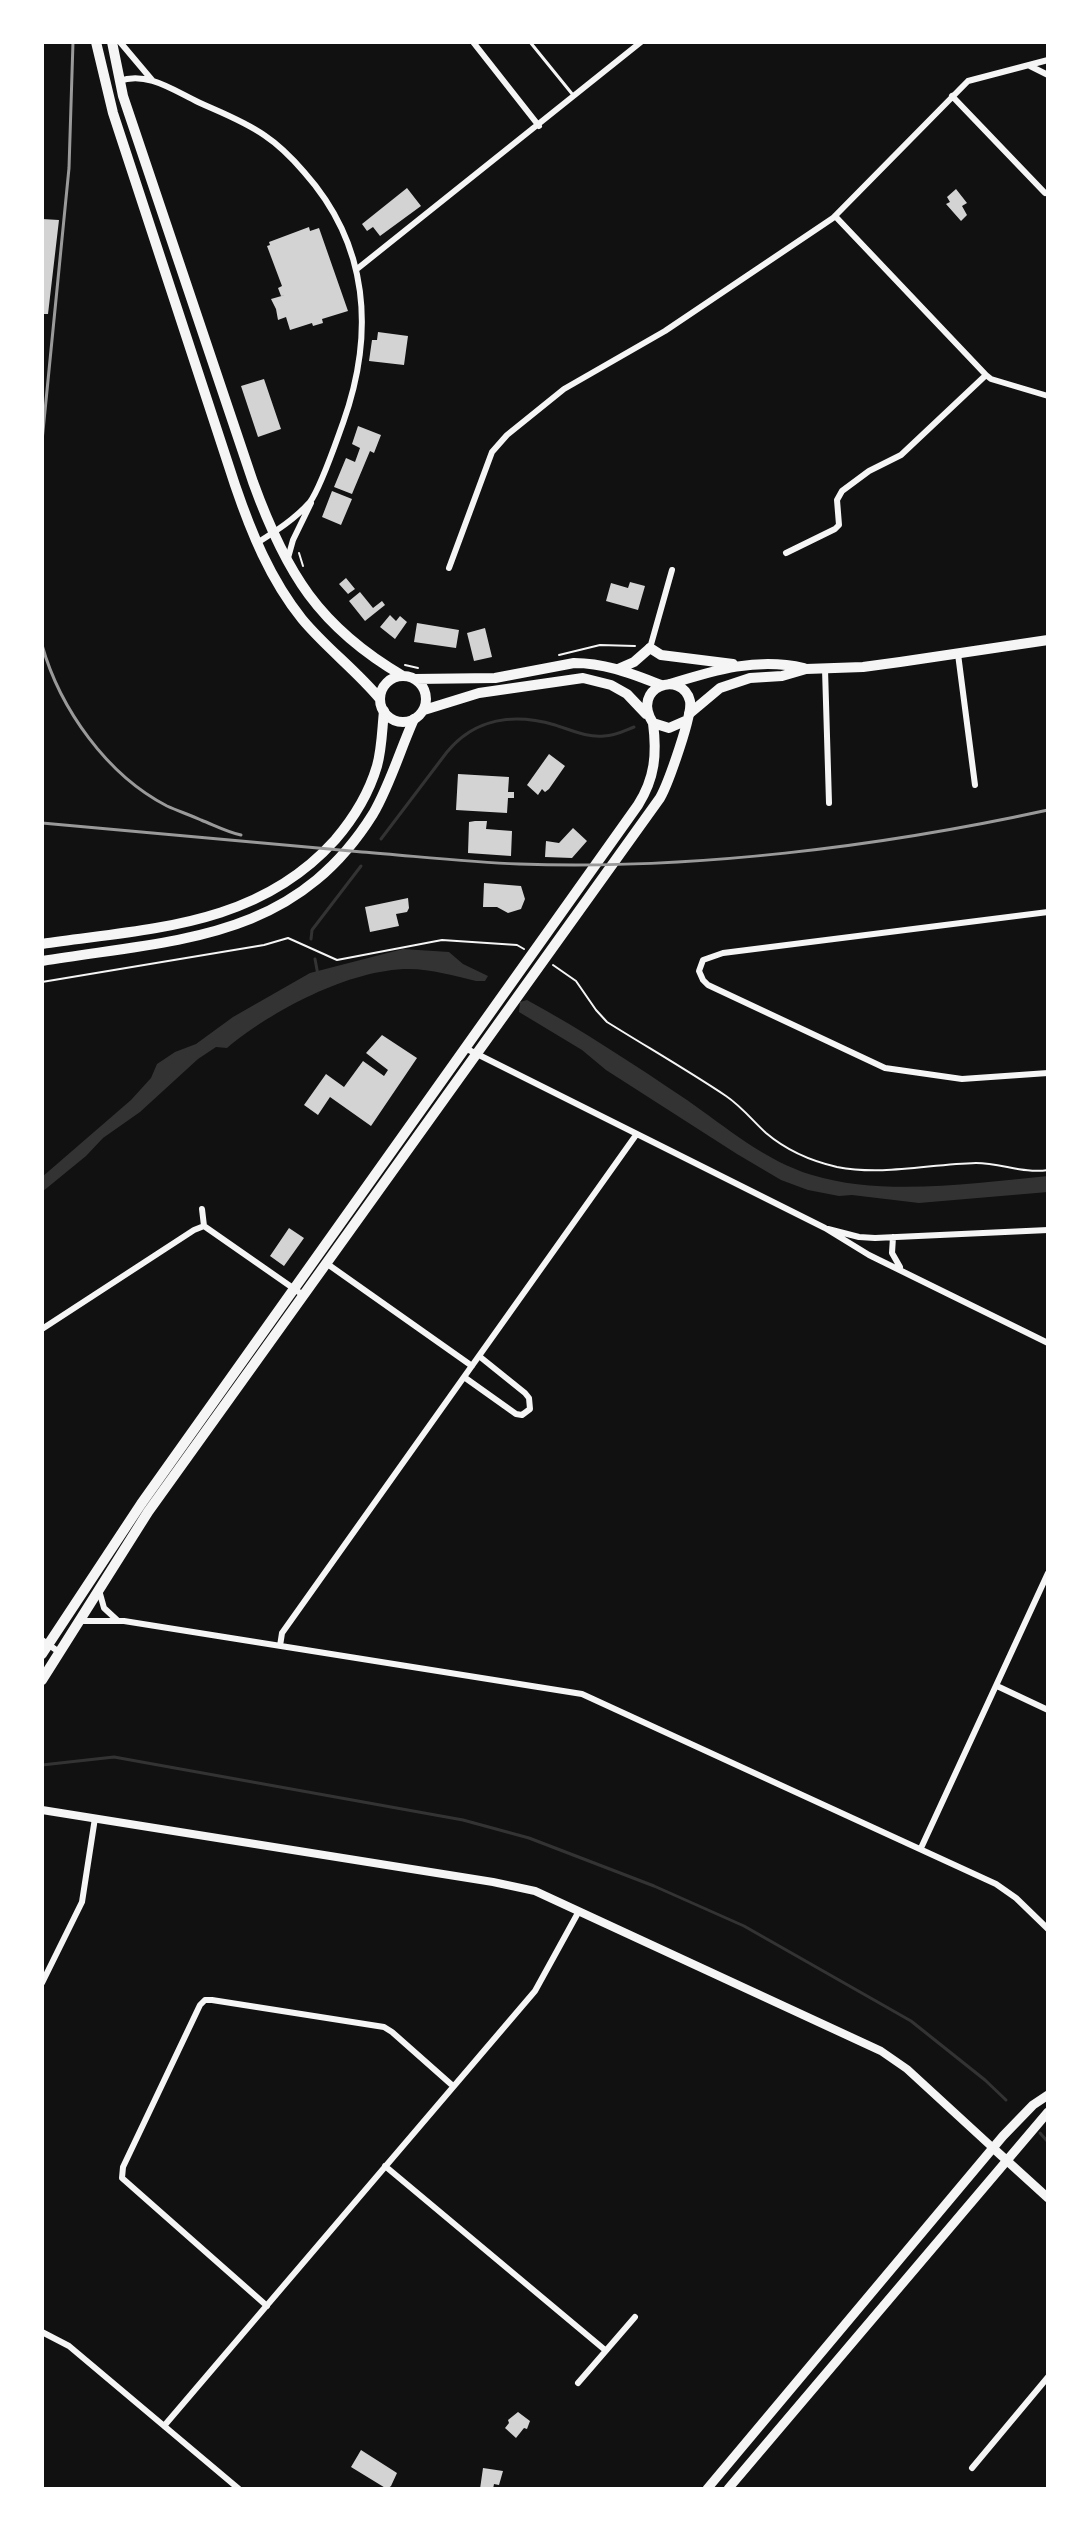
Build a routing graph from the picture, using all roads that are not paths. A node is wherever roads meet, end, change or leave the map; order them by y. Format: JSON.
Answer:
{"nodes":[{"id":1,"x":96,"y":42,"type":"edge"},
{"id":2,"x":112,"y":42,"type":"edge"},
{"id":3,"x":120,"y":42,"type":"edge"},
{"id":4,"x":473,"y":42,"type":"edge"},
{"id":5,"x":530,"y":42,"type":"edge"},
{"id":6,"x":641,"y":42,"type":"edge"},
{"id":7,"x":1048,"y":60,"type":"edge"},
{"id":8,"x":1030,"y":66,"type":"junction"},
{"id":9,"x":1048,"y":75,"type":"edge"},
{"id":10,"x":152,"y":80,"type":"junction"},
{"id":11,"x":119,"y":81,"type":"junction"},
{"id":12,"x":952,"y":96,"type":"junction"},
{"id":13,"x":574,"y":97,"type":"junction"},
{"id":14,"x":539,"y":126,"type":"junction"},
{"id":15,"x":1045,"y":193,"type":"dead end"},
{"id":16,"x":835,"y":216,"type":"junction"},
{"id":17,"x":357,"y":269,"type":"junction"},
{"id":18,"x":986,"y":375,"type":"junction"},
{"id":19,"x":1048,"y":396,"type":"edge"},
{"id":20,"x":312,"y":499,"type":"junction"},
{"id":21,"x":273,"y":532,"type":"junction"},
{"id":22,"x":257,"y":543,"type":"junction"},
{"id":23,"x":786,"y":553,"type":"dead end"},
{"id":24,"x":288,"y":560,"type":"junction"},
{"id":25,"x":449,"y":568,"type":"dead end"},
{"id":26,"x":672,"y":570,"type":"dead end"},
{"id":27,"x":1048,"y":640,"type":"edge"},
{"id":28,"x":650,"y":648,"type":"junction"},
{"id":29,"x":958,"y":654,"type":"junction"},
{"id":30,"x":738,"y":665,"type":"junction"},
{"id":31,"x":618,"y":669,"type":"junction"},
{"id":32,"x":806,"y":669,"type":"junction"},
{"id":33,"x":825,"y":669,"type":"junction"},
{"id":34,"x":409,"y":678,"type":"junction"},
{"id":35,"x":665,"y":685,"type":"junction"},
{"id":36,"x":380,"y":699,"type":"junction"},
{"id":37,"x":424,"y":710,"type":"junction"},
{"id":38,"x":384,"y":711,"type":"junction"},
{"id":39,"x":687,"y":718,"type":"junction"},
{"id":40,"x":414,"y":719,"type":"junction"},
{"id":41,"x":650,"y":719,"type":"junction"},
{"id":42,"x":975,"y":785,"type":"dead end"},
{"id":43,"x":829,"y":803,"type":"dead end"},
{"id":44,"x":1048,"y":912,"type":"edge"},
{"id":45,"x":42,"y":944,"type":"edge"},
{"id":46,"x":42,"y":961,"type":"edge"},
{"id":47,"x":465,"y":1048,"type":"junction"},
{"id":48,"x":475,"y":1054,"type":"junction"},
{"id":49,"x":1048,"y":1073,"type":"edge"},
{"id":50,"x":636,"y":1135,"type":"junction"},
{"id":51,"x":202,"y":1209,"type":"dead end"},
{"id":52,"x":204,"y":1226,"type":"junction"},
{"id":53,"x":825,"y":1228,"type":"junction"},
{"id":54,"x":1048,"y":1230,"type":"edge"},
{"id":55,"x":893,"y":1237,"type":"junction"},
{"id":56,"x":321,"y":1259,"type":"junction"},
{"id":57,"x":902,"y":1270,"type":"junction"},
{"id":58,"x":298,"y":1291,"type":"junction"},
{"id":59,"x":42,"y":1329,"type":"edge"},
{"id":60,"x":1048,"y":1343,"type":"edge"},
{"id":61,"x":479,"y":1356,"type":"junction"},
{"id":62,"x":472,"y":1366,"type":"junction"},
{"id":63,"x":464,"y":1377,"type":"junction"},
{"id":64,"x":1048,"y":1573,"type":"edge"},
{"id":65,"x":99,"y":1589,"type":"junction"},
{"id":66,"x":117,"y":1620,"type":"junction"},
{"id":67,"x":78,"y":1621,"type":"junction"},
{"id":68,"x":44,"y":1646,"type":"edge"},
{"id":69,"x":280,"y":1646,"type":"junction"},
{"id":70,"x":59,"y":1652,"type":"junction"},
{"id":71,"x":42,"y":1680,"type":"edge"},
{"id":72,"x":997,"y":1686,"type":"junction"},
{"id":73,"x":1048,"y":1710,"type":"edge"},
{"id":74,"x":42,"y":1810,"type":"edge"},
{"id":75,"x":95,"y":1818,"type":"junction"},
{"id":76,"x":921,"y":1848,"type":"junction"},
{"id":77,"x":579,"y":1911,"type":"junction"},
{"id":78,"x":1048,"y":1929,"type":"edge"},
{"id":79,"x":42,"y":1983,"type":"edge"},
{"id":80,"x":453,"y":2086,"type":"junction"},
{"id":81,"x":1048,"y":2095,"type":"edge"},
{"id":82,"x":1048,"y":2112,"type":"edge"},
{"id":83,"x":993,"y":2148,"type":"junction"},
{"id":84,"x":1006,"y":2161,"type":"junction"},
{"id":85,"x":385,"y":2166,"type":"junction"},
{"id":86,"x":1048,"y":2198,"type":"edge"},
{"id":87,"x":267,"y":2306,"type":"junction"},
{"id":88,"x":635,"y":2317,"type":"dead end"},
{"id":89,"x":42,"y":2332,"type":"edge"},
{"id":90,"x":605,"y":2350,"type":"junction"},
{"id":91,"x":813,"y":2363,"type":"junction"},
{"id":92,"x":825,"y":2373,"type":"junction"},
{"id":93,"x":1048,"y":2377,"type":"edge"},
{"id":94,"x":578,"y":2383,"type":"dead end"},
{"id":95,"x":164,"y":2426,"type":"junction"},
{"id":96,"x":972,"y":2468,"type":"dead end"},
{"id":97,"x":239,"y":2489,"type":"edge"},
{"id":98,"x":707,"y":2489,"type":"edge"},
{"id":99,"x":728,"y":2489,"type":"edge"}],
"edges":[{"from":1,"to":22,"type":"main road"},
{"from":2,"to":11,"type":"main road"},
{"from":3,"to":10,"type":"street"},
{"from":4,"to":14,"type":"street"},
{"from":5,"to":13,"type":"lane"},
{"from":6,"to":13,"type":"street"},
{"from":7,"to":8,"type":"street"},
{"from":8,"to":9,"type":"street"},
{"from":8,"to":12,"type":"street"},
{"from":10,"to":11,"type":"street"},
{"from":10,"to":17,"type":"street"},
{"from":11,"to":21,"type":"main road"},
{"from":12,"to":15,"type":"street"},
{"from":12,"to":16,"type":"street"},
{"from":13,"to":14,"type":"street"},
{"from":14,"to":17,"type":"street"},
{"from":16,"to":18,"type":"street"},
{"from":16,"to":25,"type":"street"},
{"from":17,"to":20,"type":"street"},
{"from":18,"to":19,"type":"street"},
{"from":18,"to":23,"type":"street"},
{"from":20,"to":21,"type":"street"},
{"from":20,"to":24,"type":"street"},
{"from":21,"to":22,"type":"street"},
{"from":21,"to":24,"type":"main road"},
{"from":22,"to":36,"type":"main road"},
{"from":24,"to":34,"type":"main road"},
{"from":26,"to":28,"type":"street"},
{"from":27,"to":29,"type":"main road"},
{"from":28,"to":30,"type":"main road"},
{"from":28,"to":31,"type":"main road"},
{"from":29,"to":33,"type":"main road"},
{"from":29,"to":42,"type":"street"},
{"from":30,"to":32,"type":"main road"},
{"from":30,"to":35,"type":"main road"},
{"from":31,"to":34,"type":"main road"},
{"from":31,"to":35,"type":"main road"},
{"from":32,"to":33,"type":"main road"},
{"from":32,"to":39,"type":"main road"},
{"from":33,"to":43,"type":"street"},
{"from":34,"to":36,"type":"main road"},
{"from":34,"to":37,"type":"main road"},
{"from":35,"to":39,"type":"main road"},
{"from":35,"to":41,"type":"main road"},
{"from":36,"to":38,"type":"main road"},
{"from":37,"to":40,"type":"main road"},
{"from":37,"to":41,"type":"main road"},
{"from":38,"to":40,"type":"main road"},
{"from":38,"to":45,"type":"main road"},
{"from":39,"to":41,"type":"main road"},
{"from":39,"to":48,"type":"main road"},
{"from":40,"to":46,"type":"main road"},
{"from":41,"to":47,"type":"main road"},
{"from":44,"to":49,"type":"street"},
{"from":47,"to":48,"type":"street"},
{"from":47,"to":56,"type":"main road"},
{"from":48,"to":50,"type":"street"},
{"from":48,"to":56,"type":"main road"},
{"from":50,"to":53,"type":"street"},
{"from":50,"to":61,"type":"street"},
{"from":51,"to":52,"type":"street"},
{"from":52,"to":58,"type":"street"},
{"from":52,"to":59,"type":"street"},
{"from":53,"to":55,"type":"street"},
{"from":53,"to":57,"type":"street"},
{"from":54,"to":55,"type":"street"},
{"from":55,"to":57,"type":"street"},
{"from":56,"to":58,"type":"main road"},
{"from":56,"to":62,"type":"street"},
{"from":57,"to":60,"type":"street"},
{"from":58,"to":65,"type":"main road"},
{"from":58,"to":68,"type":"main road"},
{"from":61,"to":62,"type":"street"},
{"from":61,"to":63,"type":"street"},
{"from":62,"to":63,"type":"street"},
{"from":63,"to":69,"type":"street"},
{"from":64,"to":72,"type":"street"},
{"from":65,"to":66,"type":"street"},
{"from":65,"to":67,"type":"main road"},
{"from":66,"to":67,"type":"street"},
{"from":66,"to":69,"type":"street"},
{"from":67,"to":70,"type":"main road"},
{"from":68,"to":70,"type":"street"},
{"from":69,"to":76,"type":"street"},
{"from":70,"to":71,"type":"main road"},
{"from":72,"to":73,"type":"street"},
{"from":72,"to":76,"type":"street"},
{"from":74,"to":75,"type":"street"},
{"from":75,"to":77,"type":"street"},
{"from":75,"to":79,"type":"street"},
{"from":76,"to":78,"type":"street"},
{"from":77,"to":80,"type":"street"},
{"from":77,"to":83,"type":"street"},
{"from":80,"to":85,"type":"street"},
{"from":80,"to":87,"type":"street"},
{"from":81,"to":83,"type":"main road"},
{"from":82,"to":84,"type":"main road"},
{"from":83,"to":84,"type":"main road"},
{"from":83,"to":91,"type":"main road"},
{"from":84,"to":86,"type":"main road"},
{"from":84,"to":92,"type":"main road"},
{"from":85,"to":87,"type":"street"},
{"from":85,"to":90,"type":"street"},
{"from":87,"to":95,"type":"street"},
{"from":88,"to":90,"type":"street"},
{"from":89,"to":95,"type":"street"},
{"from":90,"to":94,"type":"street"},
{"from":91,"to":92,"type":"main road"},
{"from":91,"to":98,"type":"main road"},
{"from":92,"to":99,"type":"main road"},
{"from":93,"to":96,"type":"street"},
{"from":95,"to":97,"type":"street"}]}
